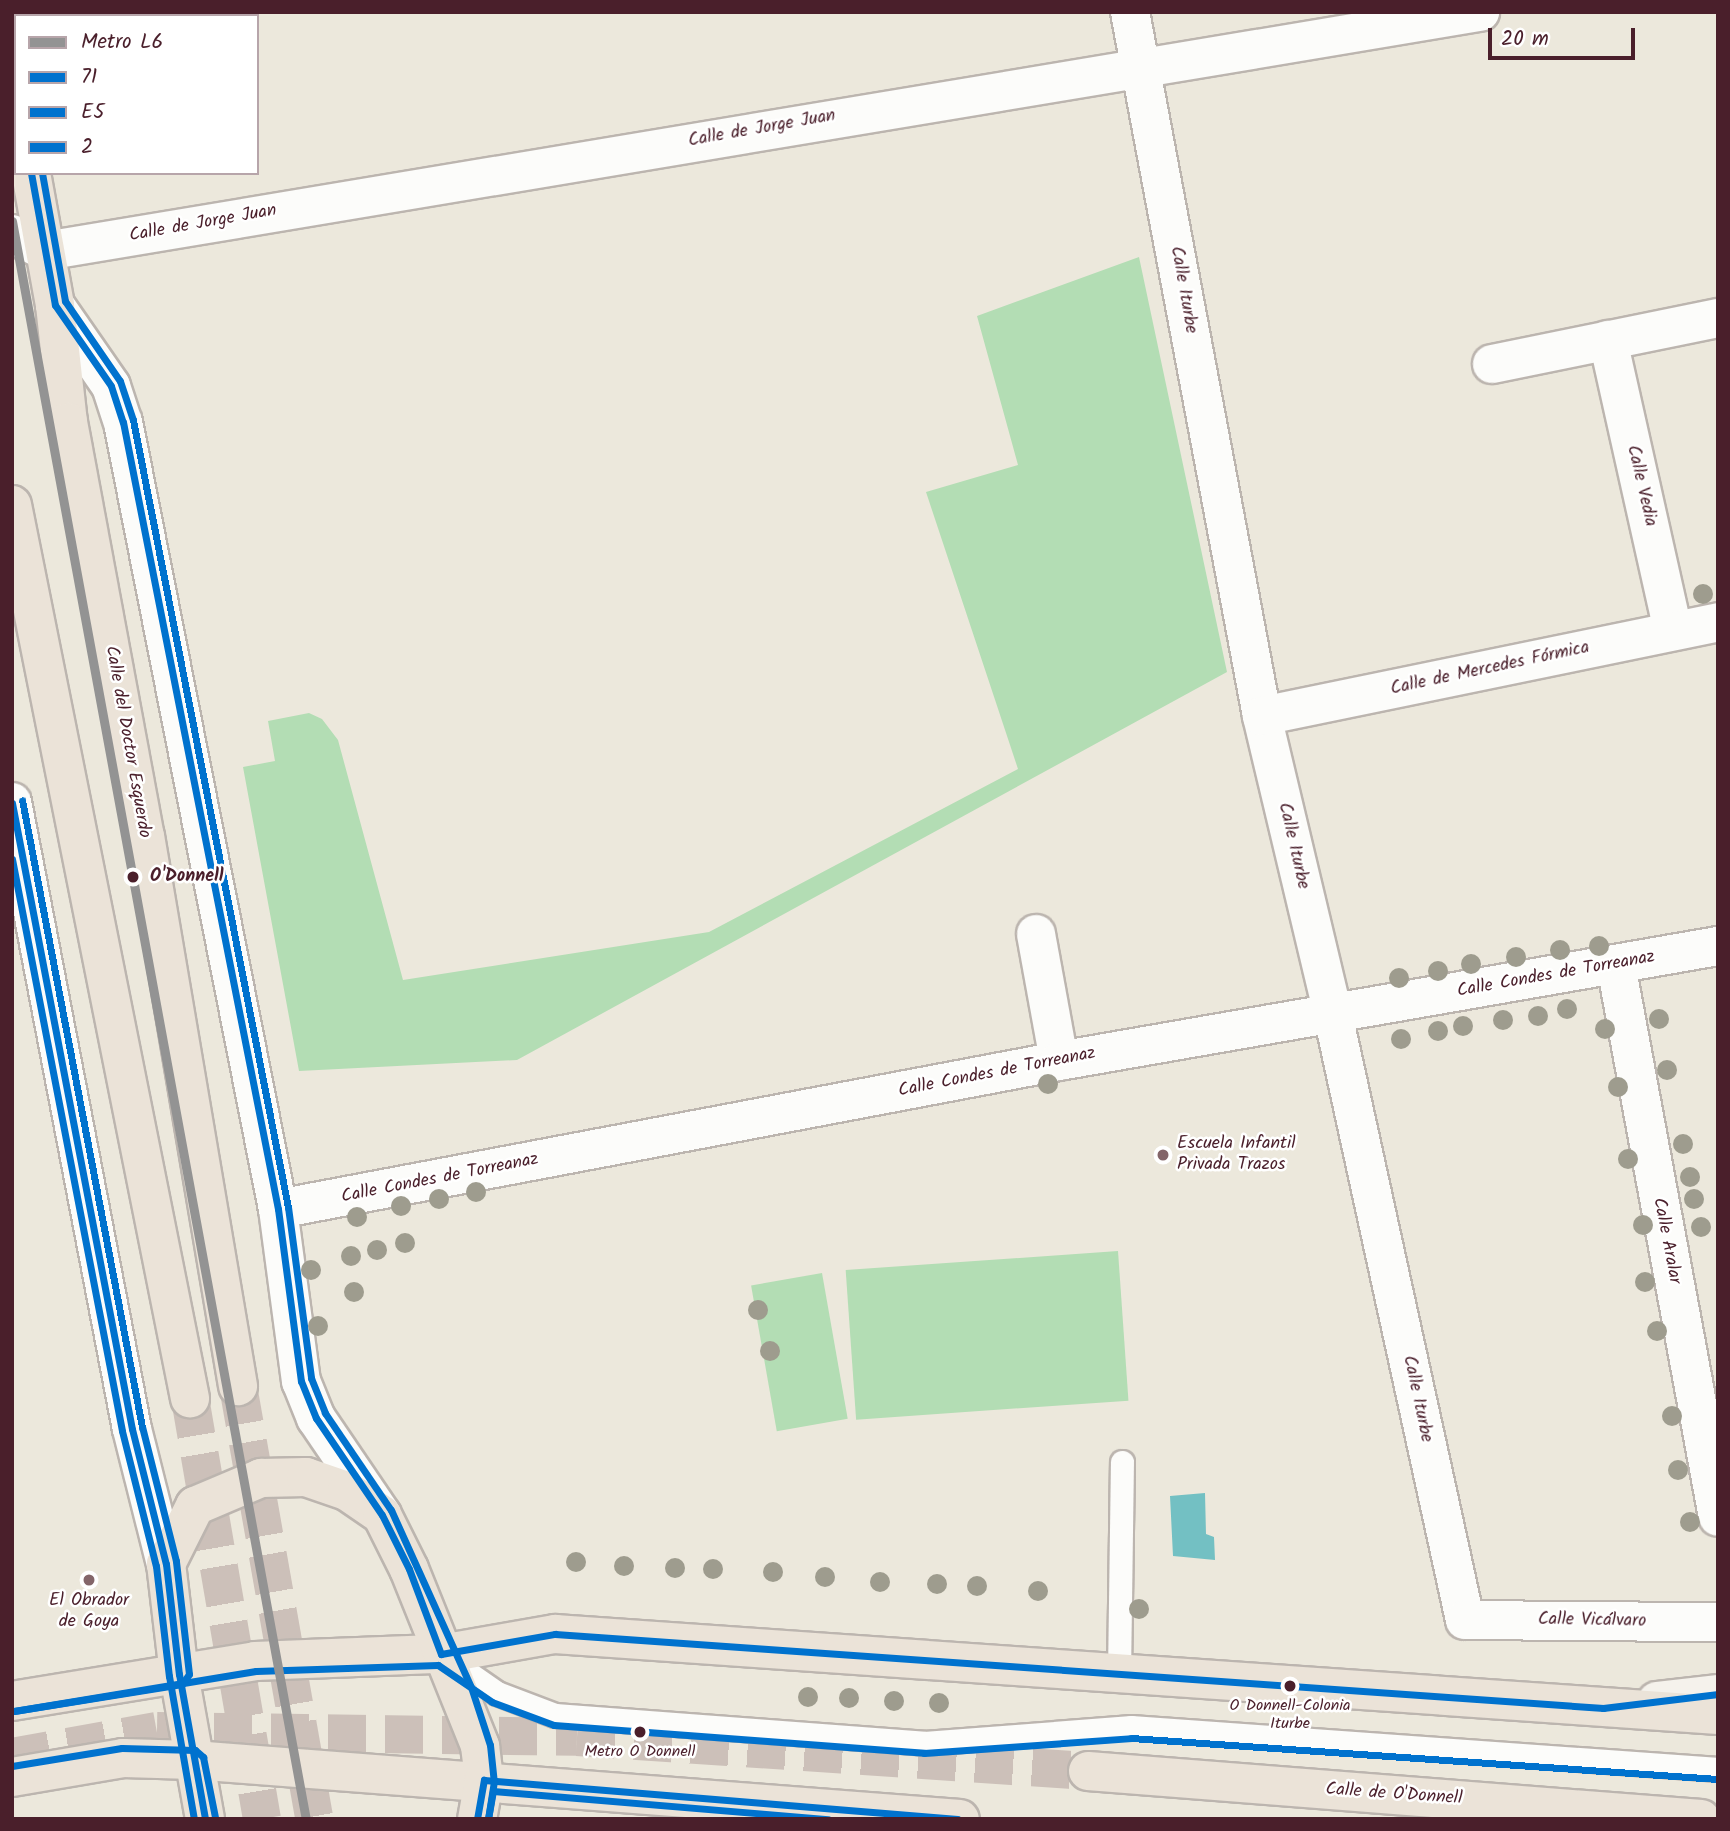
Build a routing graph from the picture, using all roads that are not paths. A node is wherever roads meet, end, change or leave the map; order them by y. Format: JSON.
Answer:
{"nodes":[{"id":1,"x":1130,"y":12,"type":"edge"},
{"id":2,"x":1479,"y":12,"type":"edge"},
{"id":3,"x":1140,"y":69,"type":"junction"},
{"id":4,"x":31,"y":175,"type":"edge"},
{"id":5,"x":29,"y":243,"type":"edge"},
{"id":6,"x":55,"y":305,"type":"junction"},
{"id":7,"x":1718,"y":318,"type":"edge"},
{"id":8,"x":1608,"y":340,"type":"junction"},
{"id":9,"x":1492,"y":364,"type":"dead end"},
{"id":10,"x":12,"y":506,"type":"edge"},
{"id":11,"x":1718,"y":622,"type":"edge"},
{"id":12,"x":1673,"y":631,"type":"junction"},
{"id":13,"x":1262,"y":716,"type":"junction"},
{"id":14,"x":12,"y":802,"type":"edge"},
{"id":15,"x":23,"y":926,"type":"edge"},
{"id":16,"x":1036,"y":934,"type":"dead end"},
{"id":17,"x":1718,"y":946,"type":"edge"},
{"id":18,"x":1616,"y":965,"type":"junction"},
{"id":19,"x":1333,"y":1015,"type":"junction"},
{"id":20,"x":1059,"y":1061,"type":"junction"},
{"id":21,"x":278,"y":1209,"type":"junction"},
{"id":22,"x":237,"y":1386,"type":"tunnel mouth"},
{"id":23,"x":190,"y":1398,"type":"tunnel mouth"},
{"id":24,"x":1122,"y":1462,"type":"dead end"},
{"id":25,"x":382,"y":1516,"type":"junction"},
{"id":26,"x":1718,"y":1517,"type":"edge"},
{"id":27,"x":166,"y":1564,"type":"junction"},
{"id":28,"x":1465,"y":1620,"type":"joint"},
{"id":29,"x":1718,"y":1622,"type":"edge"},
{"id":30,"x":441,"y":1654,"type":"junction"},
{"id":31,"x":179,"y":1674,"type":"junction"},
{"id":32,"x":1119,"y":1674,"type":"junction"},
{"id":33,"x":1718,"y":1694,"type":"edge"},
{"id":34,"x":12,"y":1701,"type":"edge"},
{"id":35,"x":1603,"y":1708,"type":"junction"},
{"id":36,"x":1718,"y":1715,"type":"edge"},
{"id":37,"x":193,"y":1760,"type":"junction"},
{"id":38,"x":1718,"y":1769,"type":"edge"},
{"id":39,"x":1088,"y":1771,"type":"tunnel mouth"},
{"id":40,"x":12,"y":1777,"type":"edge"},
{"id":41,"x":484,"y":1780,"type":"junction"},
{"id":42,"x":837,"y":1808,"type":"junction"},
{"id":43,"x":205,"y":1819,"type":"edge"},
{"id":44,"x":477,"y":1819,"type":"edge"},
{"id":45,"x":795,"y":1819,"type":"edge"},
{"id":46,"x":960,"y":1819,"type":"edge"},
{"id":47,"x":1701,"y":1819,"type":"edge"}],
"edges":[{"from":1,"to":3,"type":"street","name":"Calle Iturbe"},
{"from":2,"to":3,"type":"street","name":"Calle de Jorge Juan"},
{"from":3,"to":5,"type":"street","name":"Calle de Jorge Juan"},
{"from":3,"to":13,"type":"street","name":"Calle Iturbe"},
{"from":4,"to":5,"type":"main road","name":"Calle del Doctor Esquerdo"},
{"from":5,"to":6,"type":"main road","name":"Calle del Doctor Esquerdo"},
{"from":6,"to":21,"type":"street","name":"Calle del Doctor Esquerdo"},
{"from":6,"to":22,"type":"main road","name":"Calle del Doctor Esquerdo"},
{"from":7,"to":8,"type":"street"},
{"from":8,"to":9,"type":"street"},
{"from":8,"to":12,"type":"street","name":"Calle Vedia"},
{"from":10,"to":23,"type":"main road"},
{"from":11,"to":12,"type":"street","name":"Calle de Mercedes Fórmica"},
{"from":12,"to":13,"type":"street","name":"Calle de Mercedes Fórmica"},
{"from":13,"to":19,"type":"street","name":"Calle Iturbe"},
{"from":14,"to":15,"type":"street","name":"Calle del Doctor Esquerdo"},
{"from":15,"to":27,"type":"street","name":"Calle del Doctor Esquerdo"},
{"from":16,"to":20,"type":"street"},
{"from":17,"to":18,"type":"street","name":"Calle Condes de Torreanaz"},
{"from":18,"to":19,"type":"street","name":"Calle Condes de Torreanaz"},
{"from":18,"to":26,"type":"street","name":"Calle Aralar"},
{"from":19,"to":20,"type":"street","name":"Calle Condes de Torreanaz"},
{"from":19,"to":28,"type":"street","name":"Calle Iturbe"},
{"from":20,"to":21,"type":"street","name":"Calle Condes de Torreanaz"},
{"from":21,"to":25,"type":"street","name":"Calle del Doctor Esquerdo"},
{"from":24,"to":32,"type":"lane"},
{"from":25,"to":27,"type":"main road","name":"Calle del Doctor Esquerdo"},
{"from":25,"to":30,"type":"main road","name":"Calle del Doctor Esquerdo"},
{"from":27,"to":31,"type":"main road","name":"Calle del Doctor Esquerdo"},
{"from":28,"to":29,"type":"street","name":"Calle Vicálvaro"},
{"from":30,"to":31,"type":"main road"},
{"from":30,"to":32,"type":"main road"},
{"from":30,"to":38,"type":"lane"},
{"from":30,"to":41,"type":"main road","name":"Calle del Doctor Esquerdo"},
{"from":31,"to":34,"type":"main road"},
{"from":31,"to":37,"type":"main road","name":"Calle del Doctor Esquerdo"},
{"from":32,"to":35,"type":"main road"},
{"from":33,"to":35,"type":"street"},
{"from":35,"to":36,"type":"main road"},
{"from":37,"to":40,"type":"main road"},
{"from":37,"to":41,"type":"main road"},
{"from":37,"to":43,"type":"main road","name":"Calle del Doctor Esquerdo"},
{"from":39,"to":47,"type":"main road","name":"Calle de O'Donnell"},
{"from":41,"to":42,"type":"main road"},
{"from":41,"to":44,"type":"main road","name":"Calle del Doctor Esquerdo"},
{"from":42,"to":45,"type":"street"},
{"from":42,"to":46,"type":"main road"}]}
